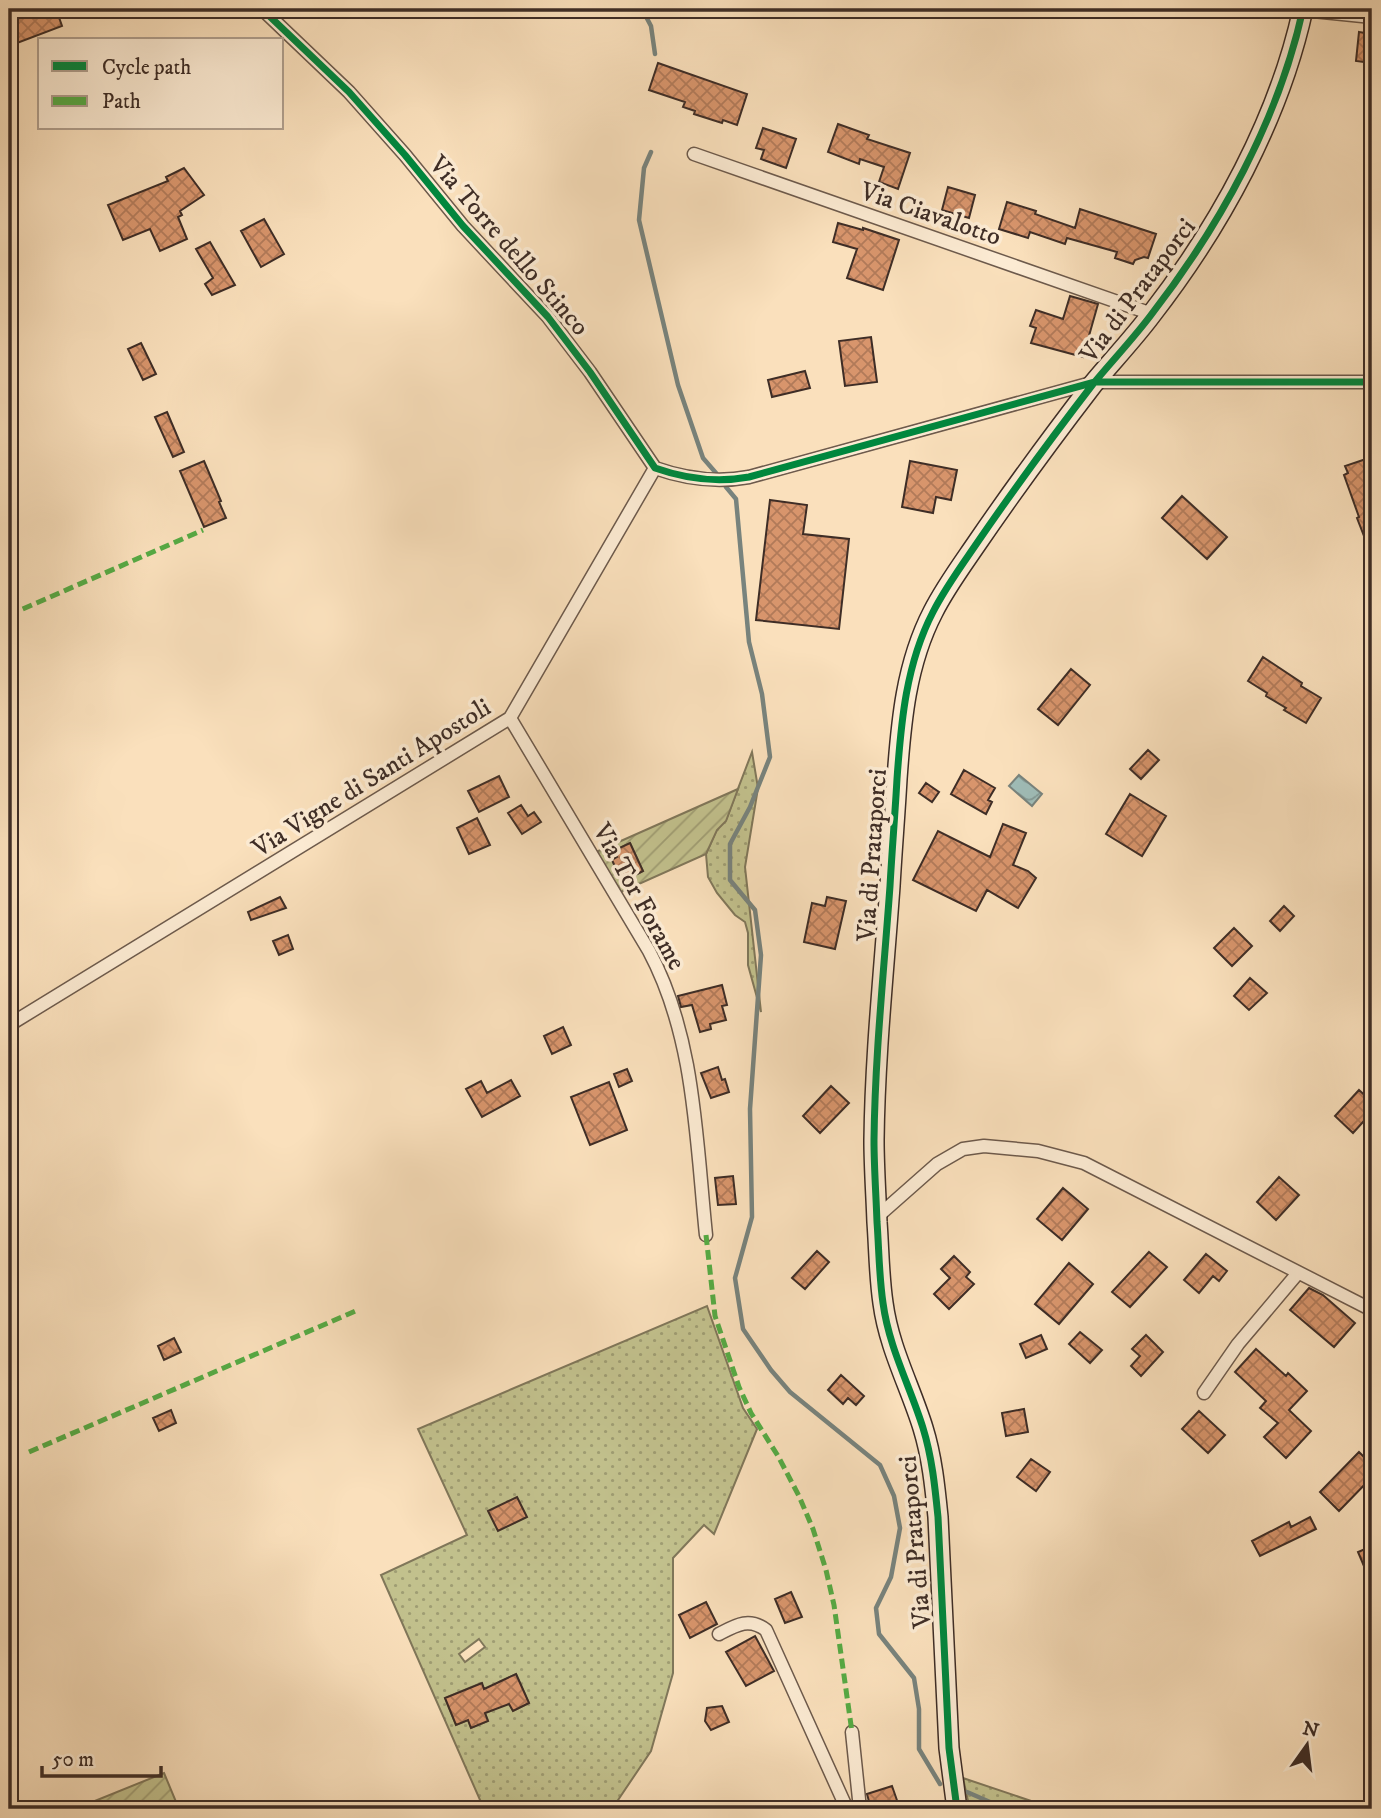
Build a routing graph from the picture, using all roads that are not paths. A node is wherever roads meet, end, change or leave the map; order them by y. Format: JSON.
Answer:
{"nodes":[{"id":1,"x":262,"y":9,"type":"edge"},
{"id":2,"x":1303,"y":9,"type":"edge"},
{"id":3,"x":1372,"y":17,"type":"edge"},
{"id":4,"x":694,"y":154,"type":"dead end"},
{"id":5,"x":1152,"y":314,"type":"junction"},
{"id":6,"x":1095,"y":382,"type":"junction"},
{"id":7,"x":1372,"y":382,"type":"edge"},
{"id":8,"x":655,"y":468,"type":"junction"},
{"id":9,"x":510,"y":718,"type":"junction"},
{"id":10,"x":9,"y":1025,"type":"edge"},
{"id":11,"x":877,"y":1217,"type":"junction"},
{"id":12,"x":706,"y":1235,"type":"dead end"},
{"id":13,"x":1298,"y":1273,"type":"junction"},
{"id":14,"x":1372,"y":1310,"type":"edge"},
{"id":15,"x":1204,"y":1393,"type":"dead end"},
{"id":16,"x":719,"y":1634,"type":"dead end"},
{"id":17,"x":852,"y":1732,"type":"dead end"},
{"id":18,"x":847,"y":1809,"type":"edge"},
{"id":19,"x":860,"y":1809,"type":"edge"},
{"id":20,"x":957,"y":1809,"type":"edge"}],
"edges":[{"from":1,"to":8,"type":"street","name":"Via Torre dello Stinco"},
{"from":2,"to":3,"type":"street"},
{"from":2,"to":5,"type":"street","name":"Via di Prataporci"},
{"from":4,"to":5,"type":"street","name":"Via Ciavalotto"},
{"from":5,"to":6,"type":"street","name":"Via di Prataporci"},
{"from":6,"to":7,"type":"street"},
{"from":6,"to":8,"type":"street"},
{"from":6,"to":11,"type":"street","name":"Via di Prataporci"},
{"from":8,"to":9,"type":"street","name":"Via Vigne di Santi Apostoli"},
{"from":9,"to":10,"type":"street","name":"Via Vigne di Santi Apostoli"},
{"from":9,"to":12,"type":"street","name":"Via Tor Forame"},
{"from":11,"to":13,"type":"street"},
{"from":11,"to":20,"type":"street","name":"Via di Prataporci"},
{"from":13,"to":14,"type":"street"},
{"from":13,"to":15,"type":"street"},
{"from":16,"to":18,"type":"street"},
{"from":17,"to":19,"type":"street"}]}
